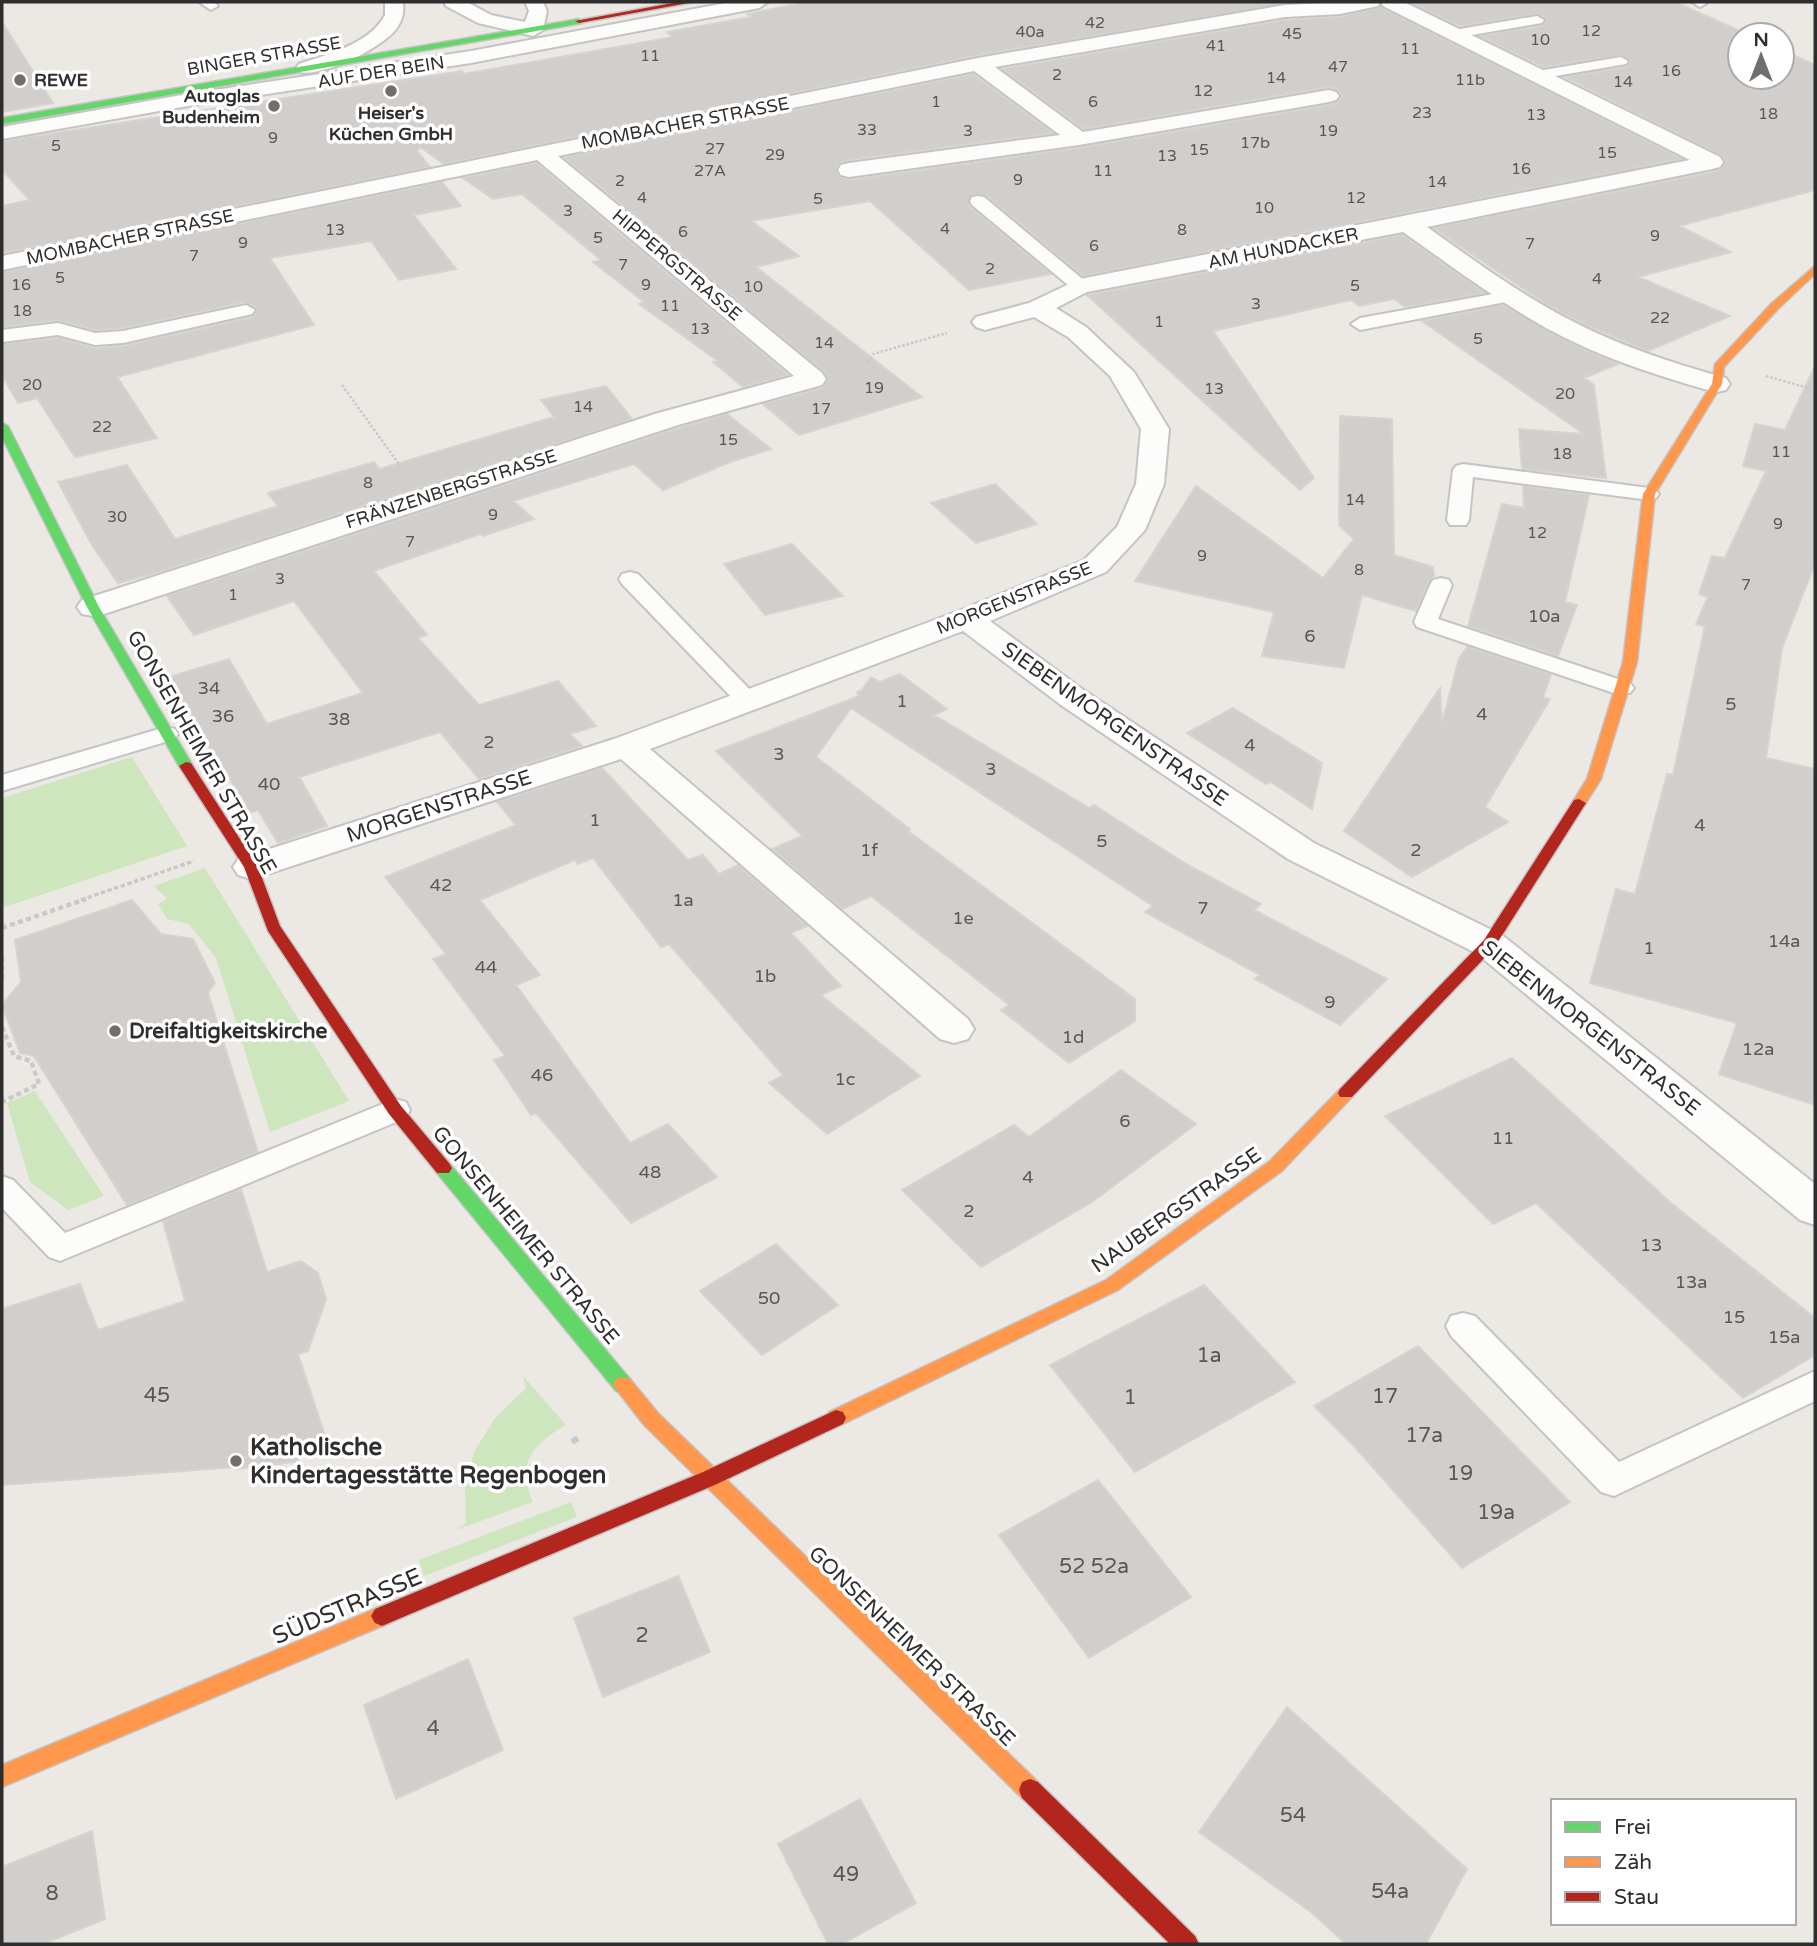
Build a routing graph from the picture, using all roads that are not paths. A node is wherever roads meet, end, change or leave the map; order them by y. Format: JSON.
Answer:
{"nodes":[{"id":1,"x":394,"y":2,"type":"edge"},
{"id":2,"x":453,"y":2,"type":"edge"},
{"id":3,"x":534,"y":2,"type":"edge"},
{"id":4,"x":690,"y":2,"type":"edge"},
{"id":5,"x":759,"y":2,"type":"edge"},
{"id":6,"x":1371,"y":2,"type":"edge"},
{"id":7,"x":1390,"y":2,"type":"edge"},
{"id":8,"x":1537,"y":20,"type":"dead end"},
{"id":9,"x":533,"y":30,"type":"junction"},
{"id":10,"x":1454,"y":34,"type":"junction"},
{"id":11,"x":1620,"y":61,"type":"dead end"},
{"id":12,"x":978,"y":64,"type":"junction"},
{"id":13,"x":299,"y":70,"type":"junction"},
{"id":14,"x":1538,"y":75,"type":"junction"},
{"id":15,"x":1329,"y":96,"type":"dead end"},
{"id":16,"x":2,"y":121,"type":"edge"},
{"id":17,"x":2,"y":133,"type":"edge"},
{"id":18,"x":1079,"y":139,"type":"junction"},
{"id":19,"x":541,"y":152,"type":"junction"},
{"id":20,"x":849,"y":170,"type":"dead end"},
{"id":21,"x":978,"y":201,"type":"dead end"},
{"id":22,"x":1407,"y":224,"type":"junction"},
{"id":23,"x":2,"y":263,"type":"edge"},
{"id":24,"x":1815,"y":269,"type":"edge"},
{"id":25,"x":1080,"y":286,"type":"junction"},
{"id":26,"x":1510,"y":296,"type":"junction"},
{"id":27,"x":1038,"y":308,"type":"junction"},
{"id":28,"x":246,"y":310,"type":"dead end"},
{"id":29,"x":985,"y":322,"type":"road end"},
{"id":30,"x":1360,"y":324,"type":"dead end"},
{"id":31,"x":2,"y":336,"type":"edge"},
{"id":32,"x":813,"y":379,"type":"joint"},
{"id":33,"x":1717,"y":384,"type":"junction"},
{"id":34,"x":6,"y":441,"type":"edge"},
{"id":35,"x":1649,"y":494,"type":"junction"},
{"id":36,"x":1458,"y":520,"type":"dead end"},
{"id":37,"x":630,"y":579,"type":"dead end"},
{"id":38,"x":1441,"y":585,"type":"dead end"},
{"id":39,"x":93,"y":607,"type":"junction"},
{"id":40,"x":967,"y":619,"type":"junction"},
{"id":41,"x":1622,"y":688,"type":"junction"},
{"id":42,"x":747,"y":701,"type":"junction"},
{"id":43,"x":166,"y":734,"type":"junction"},
{"id":44,"x":626,"y":746,"type":"junction"},
{"id":45,"x":2,"y":783,"type":"edge"},
{"id":46,"x":245,"y":856,"type":"junction"},
{"id":47,"x":1489,"y":944,"type":"junction"},
{"id":48,"x":954,"y":1029,"type":"dead end"},
{"id":49,"x":395,"y":1110,"type":"junction"},
{"id":50,"x":2,"y":1188,"type":"edge"},
{"id":51,"x":1815,"y":1208,"type":"edge"},
{"id":52,"x":1463,"y":1326,"type":"dead end"},
{"id":53,"x":1815,"y":1385,"type":"edge"},
{"id":54,"x":710,"y":1478,"type":"junction"},
{"id":55,"x":2,"y":1776,"type":"edge"},
{"id":56,"x":1187,"y":1944,"type":"edge"}],
"edges":[{"from":1,"to":13,"type":"street"},
{"from":2,"to":9,"type":"street"},
{"from":3,"to":9,"type":"street"},
{"from":4,"to":9,"type":"street","name":"BINGER STRASSE"},
{"from":5,"to":17,"type":"street","name":"AUF DER BEIN"},
{"from":6,"to":12,"type":"street","name":"MOMBACHER STRASSE"},
{"from":7,"to":10,"type":"street"},
{"from":8,"to":10,"type":"lane"},
{"from":9,"to":13,"type":"street","name":"BINGER STRASSE"},
{"from":10,"to":14,"type":"street"},
{"from":11,"to":14,"type":"lane"},
{"from":12,"to":18,"type":"street"},
{"from":12,"to":19,"type":"street","name":"MOMBACHER STRASSE"},
{"from":13,"to":16,"type":"street","name":"BINGER STRASSE"},
{"from":14,"to":22,"type":"street","name":"AM HUNDACKER"},
{"from":15,"to":18,"type":"street"},
{"from":18,"to":20,"type":"street"},
{"from":19,"to":23,"type":"street","name":"MOMBACHER STRASSE"},
{"from":19,"to":32,"type":"street","name":"HIPPERGSTRASSE"},
{"from":21,"to":25,"type":"lane"},
{"from":22,"to":25,"type":"street","name":"AM HUNDACKER"},
{"from":22,"to":26,"type":"street"},
{"from":24,"to":33,"type":"street"},
{"from":25,"to":27,"type":"street","name":"AM HUNDACKER"},
{"from":26,"to":30,"type":"lane"},
{"from":26,"to":33,"type":"street"},
{"from":27,"to":29,"type":"street","name":"AM HUNDACKER"},
{"from":27,"to":40,"type":"street","name":"MORGENSTRASSE"},
{"from":28,"to":31,"type":"lane"},
{"from":32,"to":39,"type":"street","name":"FRÄNZENBERGSTRASSE"},
{"from":33,"to":35,"type":"street"},
{"from":34,"to":39,"type":"street","name":"GONSENHEIMER STRASSE"},
{"from":35,"to":36,"type":"lane"},
{"from":35,"to":41,"type":"street","name":"NAUBERGSTRASSE"},
{"from":37,"to":42,"type":"lane"},
{"from":38,"to":41,"type":"lane"},
{"from":39,"to":43,"type":"street","name":"GONSENHEIMER STRASSE"},
{"from":40,"to":42,"type":"street","name":"MORGENSTRASSE"},
{"from":40,"to":47,"type":"street","name":"SIEBENMORGENSTRASSE"},
{"from":41,"to":47,"type":"street","name":"NAUBERGSTRASSE"},
{"from":42,"to":44,"type":"street","name":"MORGENSTRASSE"},
{"from":43,"to":45,"type":"lane"},
{"from":43,"to":46,"type":"street","name":"GONSENHEIMER STRASSE"},
{"from":44,"to":46,"type":"street","name":"MORGENSTRASSE"},
{"from":44,"to":48,"type":"street"},
{"from":46,"to":49,"type":"street","name":"GONSENHEIMER STRASSE"},
{"from":47,"to":51,"type":"street","name":"SIEBENMORGENSTRASSE"},
{"from":47,"to":54,"type":"street","name":"NAUBERGSTRASSE"},
{"from":49,"to":50,"type":"lane"},
{"from":49,"to":54,"type":"street","name":"GONSENHEIMER STRASSE"},
{"from":52,"to":53,"type":"lane"},
{"from":54,"to":55,"type":"street","name":"SÜDSTRASSE"},
{"from":54,"to":56,"type":"street","name":"GONSENHEIMER STRASSE"}]}
